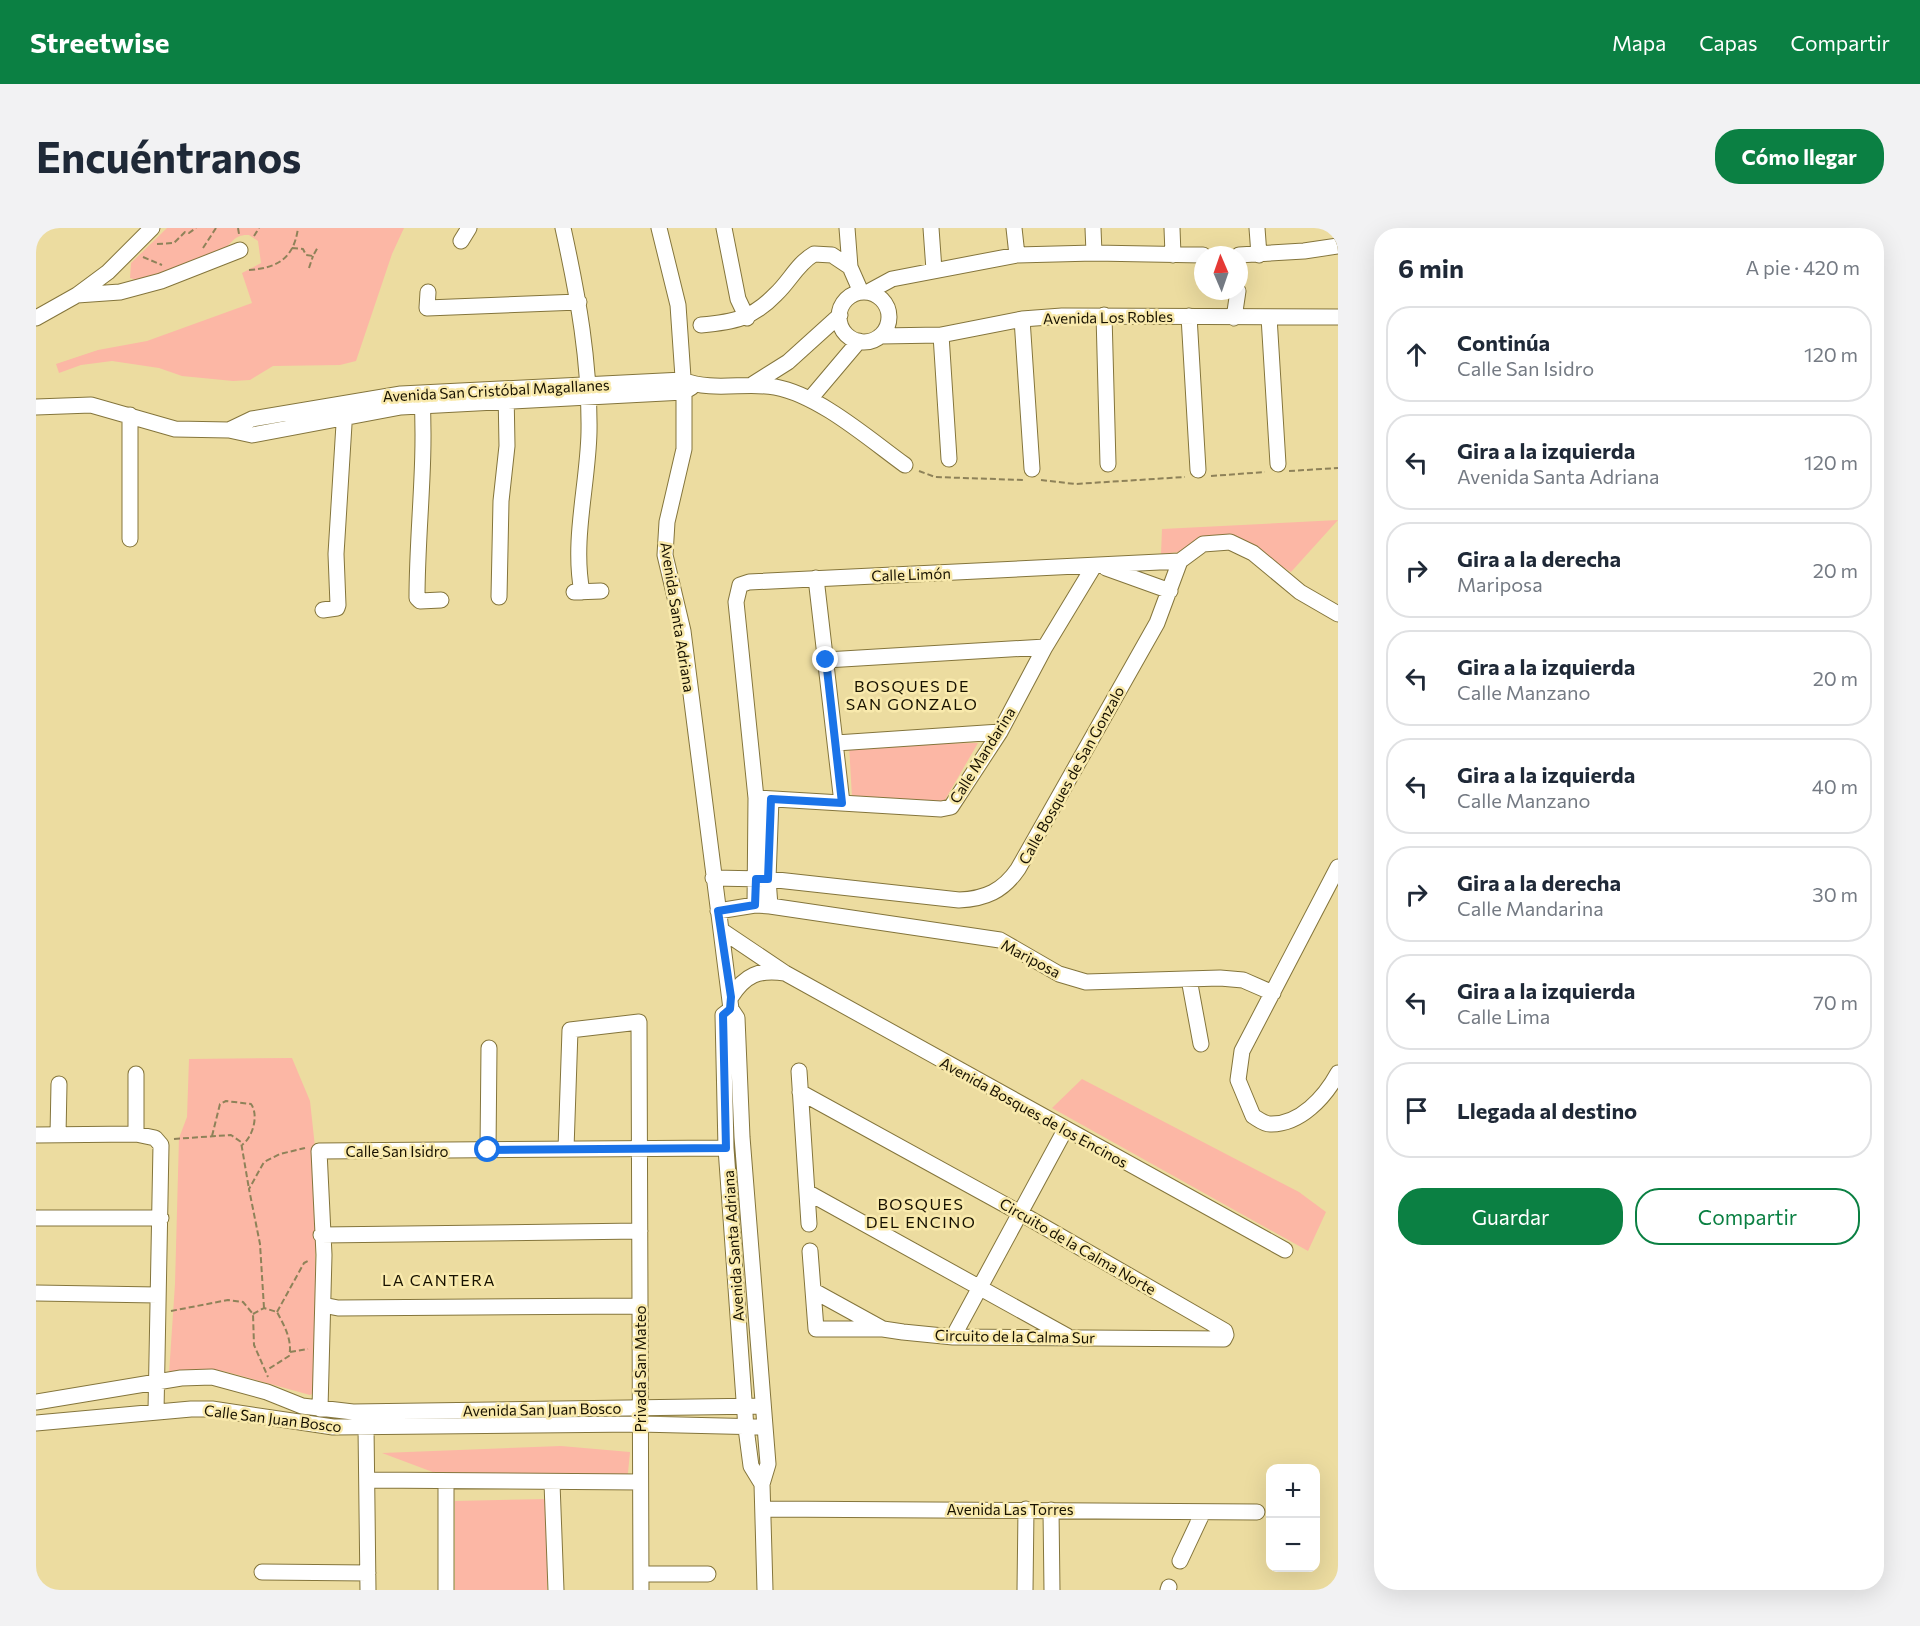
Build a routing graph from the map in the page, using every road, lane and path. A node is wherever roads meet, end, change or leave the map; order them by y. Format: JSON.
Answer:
{"nodes":[{"id":1,"x":152,"y":228,"type":"edge"},
{"id":2,"x":183,"y":228,"type":"edge"},
{"id":3,"x":196,"y":228,"type":"edge"},
{"id":4,"x":216,"y":228,"type":"edge"},
{"id":5,"x":238,"y":228,"type":"edge"},
{"id":6,"x":260,"y":228,"type":"edge"},
{"id":7,"x":298,"y":228,"type":"edge"},
{"id":8,"x":563,"y":228,"type":"edge"},
{"id":9,"x":659,"y":228,"type":"edge"},
{"id":10,"x":724,"y":228,"type":"edge"},
{"id":11,"x":847,"y":228,"type":"edge"},
{"id":12,"x":931,"y":228,"type":"edge"},
{"id":13,"x":1014,"y":228,"type":"edge"},
{"id":14,"x":1093,"y":228,"type":"edge"},
{"id":15,"x":1172,"y":228,"type":"edge"},
{"id":16,"x":1257,"y":228,"type":"edge"},
{"id":17,"x":185,"y":232,"type":"junction"},
{"id":18,"x":254,"y":236,"type":"dead end"},
{"id":19,"x":239,"y":242,"type":"joint"},
{"id":20,"x":155,"y":244,"type":"dead end"},
{"id":21,"x":1338,"y":246,"type":"edge"},
{"id":22,"x":318,"y":247,"type":"dead end"},
{"id":23,"x":292,"y":248,"type":"junction"},
{"id":24,"x":1094,"y":253,"type":"junction"},
{"id":25,"x":197,"y":254,"type":"dead end"},
{"id":26,"x":1017,"y":255,"type":"junction"},
{"id":27,"x":1173,"y":255,"type":"junction"},
{"id":28,"x":1194,"y":255,"type":"edge"},
{"id":29,"x":1248,"y":255,"type":"edge"},
{"id":30,"x":1259,"y":255,"type":"junction"},
{"id":31,"x":142,"y":256,"type":"dead end"},
{"id":32,"x":313,"y":256,"type":"junction"},
{"id":33,"x":165,"y":266,"type":"dead end"},
{"id":34,"x":850,"y":267,"type":"junction"},
{"id":35,"x":309,"y":268,"type":"dead end"},
{"id":36,"x":249,"y":270,"type":"dead end"},
{"id":37,"x":934,"y":270,"type":"junction"},
{"id":38,"x":428,"y":292,"type":"dead end"},
{"id":39,"x":865,"y":292,"type":"junction"},
{"id":40,"x":77,"y":295,"type":"junction"},
{"id":41,"x":1237,"y":300,"type":"edge"},
{"id":42,"x":579,"y":302,"type":"junction"},
{"id":43,"x":840,"y":315,"type":"junction"},
{"id":44,"x":1104,"y":315,"type":"junction"},
{"id":45,"x":1189,"y":316,"type":"junction"},
{"id":46,"x":1269,"y":317,"type":"junction"},
{"id":47,"x":1338,"y":317,"type":"edge"},
{"id":48,"x":36,"y":318,"type":"edge"},
{"id":49,"x":747,"y":318,"type":"junction"},
{"id":50,"x":1234,"y":318,"type":"junction"},
{"id":51,"x":1022,"y":319,"type":"junction"},
{"id":52,"x":701,"y":325,"type":"dead end"},
{"id":53,"x":941,"y":335,"type":"junction"},
{"id":54,"x":880,"y":336,"type":"junction"},
{"id":55,"x":859,"y":341,"type":"junction"},
{"id":56,"x":753,"y":384,"type":"junction"},
{"id":57,"x":687,"y":386,"type":"junction"},
{"id":58,"x":589,"y":391,"type":"junction"},
{"id":59,"x":507,"y":394,"type":"junction"},
{"id":60,"x":422,"y":399,"type":"junction"},
{"id":61,"x":810,"y":399,"type":"junction"},
{"id":62,"x":36,"y":407,"type":"edge"},
{"id":63,"x":345,"y":409,"type":"junction"},
{"id":64,"x":130,"y":415,"type":"junction"},
{"id":65,"x":950,"y":459,"type":"dead end"},
{"id":66,"x":1108,"y":464,"type":"dead end"},
{"id":67,"x":905,"y":465,"type":"joint"},
{"id":68,"x":1338,"y":468,"type":"edge"},
{"id":69,"x":1275,"y":469,"type":"junction"},
{"id":70,"x":1198,"y":474,"type":"junction"},
{"id":71,"x":1032,"y":476,"type":"junction"},
{"id":72,"x":130,"y":539,"type":"dead end"},
{"id":73,"x":1180,"y":561,"type":"junction"},
{"id":74,"x":1097,"y":566,"type":"junction"},
{"id":75,"x":816,"y":578,"type":"junction"},
{"id":76,"x":601,"y":591,"type":"dead end"},
{"id":77,"x":1170,"y":591,"type":"junction"},
{"id":78,"x":497,"y":597,"type":"dead end"},
{"id":79,"x":441,"y":600,"type":"dead end"},
{"id":80,"x":323,"y":610,"type":"dead end"},
{"id":81,"x":1338,"y":614,"type":"edge"},
{"id":82,"x":1045,"y":647,"type":"junction"},
{"id":83,"x":826,"y":660,"type":"junction"},
{"id":84,"x":1000,"y":732,"type":"junction"},
{"id":85,"x":836,"y":743,"type":"junction"},
{"id":86,"x":764,"y":799,"type":"junction"},
{"id":87,"x":842,"y":803,"type":"junction"},
{"id":88,"x":1338,"y":867,"type":"edge"},
{"id":89,"x":713,"y":878,"type":"junction"},
{"id":90,"x":762,"y":879,"type":"junction"},
{"id":91,"x":1338,"y":880,"type":"edge"},
{"id":92,"x":1324,"y":893,"type":"junction"},
{"id":93,"x":762,"y":905,"type":"junction"},
{"id":94,"x":718,"y":911,"type":"junction"},
{"id":95,"x":721,"y":930,"type":"junction"},
{"id":96,"x":785,"y":973,"type":"junction"},
{"id":97,"x":1189,"y":979,"type":"junction"},
{"id":98,"x":1273,"y":993,"type":"junction"},
{"id":99,"x":731,"y":1003,"type":"junction"},
{"id":100,"x":1201,"y":1044,"type":"dead end"},
{"id":101,"x":489,"y":1048,"type":"dead end"},
{"id":102,"x":799,"y":1071,"type":"dead end"},
{"id":103,"x":1338,"y":1073,"type":"edge"},
{"id":104,"x":136,"y":1074,"type":"dead end"},
{"id":105,"x":59,"y":1084,"type":"dead end"},
{"id":106,"x":800,"y":1092,"type":"junction"},
{"id":107,"x":1065,"y":1130,"type":"junction"},
{"id":108,"x":136,"y":1134,"type":"junction"},
{"id":109,"x":36,"y":1135,"type":"edge"},
{"id":110,"x":58,"y":1135,"type":"junction"},
{"id":111,"x":212,"y":1136,"type":"junction"},
{"id":112,"x":158,"y":1142,"type":"junction"},
{"id":113,"x":242,"y":1146,"type":"junction"},
{"id":114,"x":726,"y":1148,"type":"junction"},
{"id":115,"x":566,"y":1149,"type":"junction"},
{"id":116,"x":640,"y":1149,"type":"junction"},
{"id":117,"x":488,"y":1150,"type":"junction"},
{"id":118,"x":319,"y":1151,"type":"junction"},
{"id":119,"x":249,"y":1189,"type":"junction"},
{"id":120,"x":807,"y":1192,"type":"junction"},
{"id":121,"x":1020,"y":1213,"type":"junction"},
{"id":122,"x":36,"y":1218,"type":"edge"},
{"id":123,"x":160,"y":1218,"type":"junction"},
{"id":124,"x":809,"y":1224,"type":"dead end"},
{"id":125,"x":640,"y":1231,"type":"junction"},
{"id":126,"x":321,"y":1235,"type":"junction"},
{"id":127,"x":1285,"y":1250,"type":"dead end"},
{"id":128,"x":810,"y":1251,"type":"dead end"},
{"id":129,"x":324,"y":1255,"type":"junction"},
{"id":130,"x":980,"y":1288,"type":"junction"},
{"id":131,"x":814,"y":1291,"type":"junction"},
{"id":132,"x":36,"y":1293,"type":"edge"},
{"id":133,"x":158,"y":1295,"type":"junction"},
{"id":134,"x":323,"y":1305,"type":"junction"},
{"id":135,"x":640,"y":1306,"type":"junction"},
{"id":136,"x":264,"y":1308,"type":"junction"},
{"id":137,"x":157,"y":1312,"type":"junction"},
{"id":138,"x":277,"y":1312,"type":"junction"},
{"id":139,"x":253,"y":1314,"type":"junction"},
{"id":140,"x":883,"y":1329,"type":"junction"},
{"id":141,"x":1226,"y":1335,"type":"joint"},
{"id":142,"x":1067,"y":1336,"type":"junction"},
{"id":143,"x":953,"y":1337,"type":"junction"},
{"id":144,"x":266,"y":1371,"type":"junction"},
{"id":145,"x":156,"y":1383,"type":"junction"},
{"id":146,"x":267,"y":1392,"type":"junction"},
{"id":147,"x":36,"y":1402,"type":"edge"},
{"id":148,"x":762,"y":1406,"type":"junction"},
{"id":149,"x":639,"y":1407,"type":"junction"},
{"id":150,"x":744,"y":1407,"type":"junction"},
{"id":151,"x":320,"y":1409,"type":"junction"},
{"id":152,"x":156,"y":1411,"type":"junction"},
{"id":153,"x":357,"y":1419,"type":"junction"},
{"id":154,"x":36,"y":1422,"type":"edge"},
{"id":155,"x":639,"y":1424,"type":"junction"},
{"id":156,"x":764,"y":1427,"type":"junction"},
{"id":157,"x":746,"y":1428,"type":"junction"},
{"id":158,"x":367,"y":1480,"type":"junction"},
{"id":159,"x":640,"y":1482,"type":"junction"},
{"id":160,"x":446,"y":1483,"type":"junction"},
{"id":161,"x":552,"y":1483,"type":"junction"},
{"id":162,"x":762,"y":1484,"type":"junction"},
{"id":163,"x":763,"y":1509,"type":"junction"},
{"id":164,"x":1026,"y":1509,"type":"junction"},
{"id":165,"x":1051,"y":1510,"type":"junction"},
{"id":166,"x":1203,"y":1512,"type":"junction"},
{"id":167,"x":1257,"y":1512,"type":"dead end"},
{"id":168,"x":1180,"y":1561,"type":"dead end"},
{"id":169,"x":262,"y":1572,"type":"dead end"},
{"id":170,"x":368,"y":1573,"type":"junction"},
{"id":171,"x":641,"y":1574,"type":"junction"},
{"id":172,"x":708,"y":1574,"type":"dead end"},
{"id":173,"x":368,"y":1590,"type":"edge"},
{"id":174,"x":446,"y":1590,"type":"edge"},
{"id":175,"x":556,"y":1590,"type":"edge"},
{"id":176,"x":641,"y":1590,"type":"edge"},
{"id":177,"x":765,"y":1590,"type":"edge"},
{"id":178,"x":1025,"y":1590,"type":"edge"},
{"id":179,"x":1052,"y":1590,"type":"edge"}],
"edges":[{"from":1,"to":40,"type":"street"},
{"from":2,"to":17,"type":"path"},
{"from":3,"to":17,"type":"path"},
{"from":4,"to":25,"type":"path"},
{"from":5,"to":19,"type":"path"},
{"from":6,"to":18,"type":"path"},
{"from":7,"to":23,"type":"path"},
{"from":8,"to":42,"type":"street"},
{"from":9,"to":57,"type":"street","name":"Avenida Santa Adriana"},
{"from":10,"to":49,"type":"street"},
{"from":11,"to":34,"type":"street"},
{"from":12,"to":37,"type":"street"},
{"from":13,"to":26,"type":"street"},
{"from":14,"to":24,"type":"street"},
{"from":15,"to":27,"type":"street"},
{"from":16,"to":30,"type":"street"},
{"from":17,"to":20,"type":"path"},
{"from":19,"to":40,"type":"street"},
{"from":21,"to":30,"type":"street"},
{"from":22,"to":32,"type":"path"},
{"from":23,"to":32,"type":"path"},
{"from":23,"to":36,"type":"path"},
{"from":24,"to":26,"type":"street"},
{"from":24,"to":27,"type":"street"},
{"from":26,"to":37,"type":"street"},
{"from":27,"to":28,"type":"street"},
{"from":29,"to":30,"type":"street"},
{"from":31,"to":33,"type":"path"},
{"from":32,"to":35,"type":"path"},
{"from":34,"to":39,"type":"street"},
{"from":34,"to":49,"type":"street"},
{"from":37,"to":39,"type":"street"},
{"from":38,"to":42,"type":"street"},
{"from":39,"to":43,"type":"street"},
{"from":39,"to":54,"type":"street"},
{"from":40,"to":48,"type":"street"},
{"from":41,"to":50,"type":"street"},
{"from":42,"to":58,"type":"street"},
{"from":43,"to":55,"type":"street"},
{"from":43,"to":56,"type":"street"},
{"from":44,"to":45,"type":"street","name":"Avenida Los Robles"},
{"from":44,"to":51,"type":"street","name":"Avenida Los Robles"},
{"from":44,"to":66,"type":"street"},
{"from":45,"to":50,"type":"street","name":"Avenida Los Robles"},
{"from":45,"to":70,"type":"street"},
{"from":46,"to":47,"type":"street","name":"Avenida Los Robles"},
{"from":46,"to":50,"type":"street","name":"Avenida Los Robles"},
{"from":46,"to":69,"type":"street"},
{"from":49,"to":52,"type":"street"},
{"from":51,"to":53,"type":"street","name":"Avenida Los Robles"},
{"from":51,"to":71,"type":"street"},
{"from":53,"to":54,"type":"street","name":"Avenida Los Robles"},
{"from":53,"to":65,"type":"street"},
{"from":54,"to":55,"type":"street"},
{"from":55,"to":61,"type":"street"},
{"from":56,"to":57,"type":"street","name":"Avenida San Cristóbal Magallanes"},
{"from":56,"to":61,"type":"street","name":"Avenida San Cristóbal Magallanes"},
{"from":57,"to":58,"type":"street","name":"Avenida San Cristóbal Magallanes"},
{"from":57,"to":89,"type":"street","name":"Avenida Santa Adriana"},
{"from":58,"to":59,"type":"street","name":"Avenida San Cristóbal Magallanes"},
{"from":58,"to":76,"type":"street"},
{"from":59,"to":60,"type":"street","name":"Avenida San Cristóbal Magallanes"},
{"from":59,"to":78,"type":"street"},
{"from":60,"to":63,"type":"street","name":"Avenida San Cristóbal Magallanes"},
{"from":60,"to":79,"type":"street"},
{"from":61,"to":67,"type":"street","name":"Avenida San Cristóbal Magallanes"},
{"from":62,"to":64,"type":"street","name":"Avenida San Cristóbal Magallanes"},
{"from":63,"to":64,"type":"street","name":"Avenida San Cristóbal Magallanes"},
{"from":63,"to":80,"type":"street"},
{"from":64,"to":72,"type":"street"},
{"from":67,"to":71,"type":"path"},
{"from":68,"to":69,"type":"path"},
{"from":69,"to":70,"type":"path"},
{"from":70,"to":71,"type":"path"},
{"from":73,"to":74,"type":"street","name":"Calle Limón"},
{"from":73,"to":77,"type":"street","name":"Calle Bosques de San Gonzalo"},
{"from":73,"to":81,"type":"street"},
{"from":74,"to":75,"type":"street","name":"Calle Limón"},
{"from":74,"to":77,"type":"street","name":"Calle Limón"},
{"from":74,"to":82,"type":"street","name":"Calle Mandarina"},
{"from":75,"to":83,"type":"street"},
{"from":75,"to":86,"type":"street","name":"Calle Limón"},
{"from":77,"to":90,"type":"street","name":"Calle Bosques de San Gonzalo"},
{"from":82,"to":83,"type":"street"},
{"from":82,"to":84,"type":"street","name":"Calle Mandarina"},
{"from":83,"to":85,"type":"street"},
{"from":84,"to":85,"type":"street"},
{"from":84,"to":87,"type":"street","name":"Calle Mandarina"},
{"from":85,"to":87,"type":"street"},
{"from":86,"to":87,"type":"street","name":"Calle Mandarina"},
{"from":86,"to":90,"type":"street"},
{"from":88,"to":92,"type":"street"},
{"from":89,"to":90,"type":"street","name":"Calle Bosques de San Gonzalo"},
{"from":89,"to":94,"type":"street","name":"Avenida Santa Adriana"},
{"from":90,"to":93,"type":"street"},
{"from":91,"to":92,"type":"street"},
{"from":92,"to":98,"type":"street"},
{"from":93,"to":94,"type":"street","name":"Mariposa"},
{"from":93,"to":97,"type":"street","name":"Mariposa"},
{"from":94,"to":95,"type":"street","name":"Avenida Santa Adriana"},
{"from":95,"to":96,"type":"street","name":"Avenida Bosques de los Encinos"},
{"from":95,"to":99,"type":"street","name":"Avenida Santa Adriana"},
{"from":96,"to":99,"type":"street"},
{"from":96,"to":107,"type":"street","name":"Avenida Bosques de los Encinos"},
{"from":97,"to":98,"type":"street","name":"Mariposa"},
{"from":97,"to":100,"type":"street"},
{"from":98,"to":103,"type":"street"},
{"from":99,"to":114,"type":"street","name":"Avenida Santa Adriana"},
{"from":99,"to":148,"type":"street","name":"Avenida Santa Adriana"},
{"from":101,"to":117,"type":"street"},
{"from":102,"to":106,"type":"street"},
{"from":104,"to":108,"type":"street"},
{"from":105,"to":110,"type":"street"},
{"from":106,"to":120,"type":"street"},
{"from":106,"to":121,"type":"street","name":"Circuito de la Calma Norte"},
{"from":107,"to":121,"type":"street"},
{"from":107,"to":127,"type":"street","name":"Avenida Bosques de los Encinos"},
{"from":108,"to":110,"type":"street"},
{"from":108,"to":112,"type":"street"},
{"from":109,"to":110,"type":"street"},
{"from":111,"to":112,"type":"path"},
{"from":111,"to":113,"type":"path"},
{"from":111,"to":113,"type":"path"},
{"from":112,"to":123,"type":"street"},
{"from":113,"to":119,"type":"path"},
{"from":114,"to":116,"type":"street","name":"Calle San Isidro"},
{"from":114,"to":150,"type":"street","name":"Avenida Santa Adriana"},
{"from":115,"to":116,"type":"street","name":"Calle San Isidro"},
{"from":115,"to":116,"type":"street","name":"Privada San Mateo"},
{"from":115,"to":117,"type":"street","name":"Calle San Isidro"},
{"from":116,"to":125,"type":"street","name":"Privada San Mateo"},
{"from":117,"to":118,"type":"street","name":"Calle San Isidro"},
{"from":118,"to":119,"type":"path"},
{"from":118,"to":126,"type":"street"},
{"from":119,"to":136,"type":"path"},
{"from":120,"to":124,"type":"street"},
{"from":120,"to":130,"type":"street"},
{"from":121,"to":130,"type":"street"},
{"from":121,"to":141,"type":"street","name":"Circuito de la Calma Norte"},
{"from":122,"to":123,"type":"street"},
{"from":123,"to":133,"type":"street"},
{"from":125,"to":126,"type":"street"},
{"from":125,"to":135,"type":"street","name":"Privada San Mateo"},
{"from":126,"to":129,"type":"street"},
{"from":128,"to":131,"type":"street"},
{"from":129,"to":134,"type":"street"},
{"from":129,"to":138,"type":"path"},
{"from":130,"to":142,"type":"street"},
{"from":130,"to":143,"type":"street"},
{"from":131,"to":140,"type":"street","name":"Circuito de la Calma Sur"},
{"from":131,"to":140,"type":"street"},
{"from":132,"to":133,"type":"street"},
{"from":133,"to":137,"type":"street"},
{"from":134,"to":135,"type":"street"},
{"from":134,"to":151,"type":"street"},
{"from":135,"to":149,"type":"street","name":"Privada San Mateo"},
{"from":136,"to":138,"type":"path"},
{"from":136,"to":139,"type":"path"},
{"from":137,"to":139,"type":"path"},
{"from":137,"to":145,"type":"street"},
{"from":138,"to":144,"type":"path"},
{"from":139,"to":144,"type":"path"},
{"from":140,"to":143,"type":"street","name":"Circuito de la Calma Sur"},
{"from":141,"to":142,"type":"street","name":"Circuito de la Calma Sur"},
{"from":142,"to":143,"type":"street","name":"Circuito de la Calma Sur"},
{"from":144,"to":146,"type":"path"},
{"from":145,"to":146,"type":"street","name":"Calle San Juan Bosco"},
{"from":145,"to":147,"type":"street","name":"Calle San Juan Bosco"},
{"from":145,"to":152,"type":"street"},
{"from":146,"to":151,"type":"street","name":"Calle San Juan Bosco"},
{"from":148,"to":150,"type":"street","name":"Avenida San Juan Bosco"},
{"from":148,"to":156,"type":"street","name":"Avenida Santa Adriana"},
{"from":149,"to":150,"type":"street","name":"Avenida San Juan Bosco"},
{"from":149,"to":153,"type":"street","name":"Avenida San Juan Bosco"},
{"from":149,"to":155,"type":"street","name":"Privada San Mateo"},
{"from":150,"to":157,"type":"street","name":"Avenida Santa Adriana"},
{"from":151,"to":153,"type":"street","name":"Calle San Juan Bosco"},
{"from":152,"to":153,"type":"street","name":"Calle San Juan Bosco"},
{"from":152,"to":154,"type":"street","name":"Calle San Juan Bosco"},
{"from":153,"to":155,"type":"street","name":"Avenida San Juan Bosco"},
{"from":153,"to":158,"type":"street"},
{"from":155,"to":157,"type":"street","name":"Avenida San Juan Bosco"},
{"from":155,"to":159,"type":"street","name":"Privada San Mateo"},
{"from":156,"to":157,"type":"street","name":"Avenida San Juan Bosco"},
{"from":156,"to":162,"type":"street","name":"Avenida Santa Adriana"},
{"from":157,"to":162,"type":"street","name":"Avenida Santa Adriana"},
{"from":158,"to":160,"type":"street"},
{"from":158,"to":170,"type":"street"},
{"from":159,"to":161,"type":"street"},
{"from":159,"to":171,"type":"street","name":"Privada San Mateo"},
{"from":160,"to":161,"type":"street"},
{"from":160,"to":174,"type":"street"},
{"from":161,"to":175,"type":"street"},
{"from":162,"to":163,"type":"street","name":"Avenida Santa Adriana"},
{"from":163,"to":164,"type":"street","name":"Avenida Las Torres"},
{"from":163,"to":177,"type":"street","name":"Avenida Santa Adriana"},
{"from":164,"to":165,"type":"street","name":"Avenida Las Torres"},
{"from":164,"to":178,"type":"street"},
{"from":165,"to":166,"type":"street","name":"Avenida Las Torres"},
{"from":165,"to":179,"type":"street"},
{"from":166,"to":167,"type":"street","name":"Avenida Las Torres"},
{"from":166,"to":168,"type":"street"},
{"from":169,"to":170,"type":"street"},
{"from":170,"to":173,"type":"street"},
{"from":171,"to":172,"type":"street"},
{"from":171,"to":176,"type":"street","name":"Privada San Mateo"}]}
